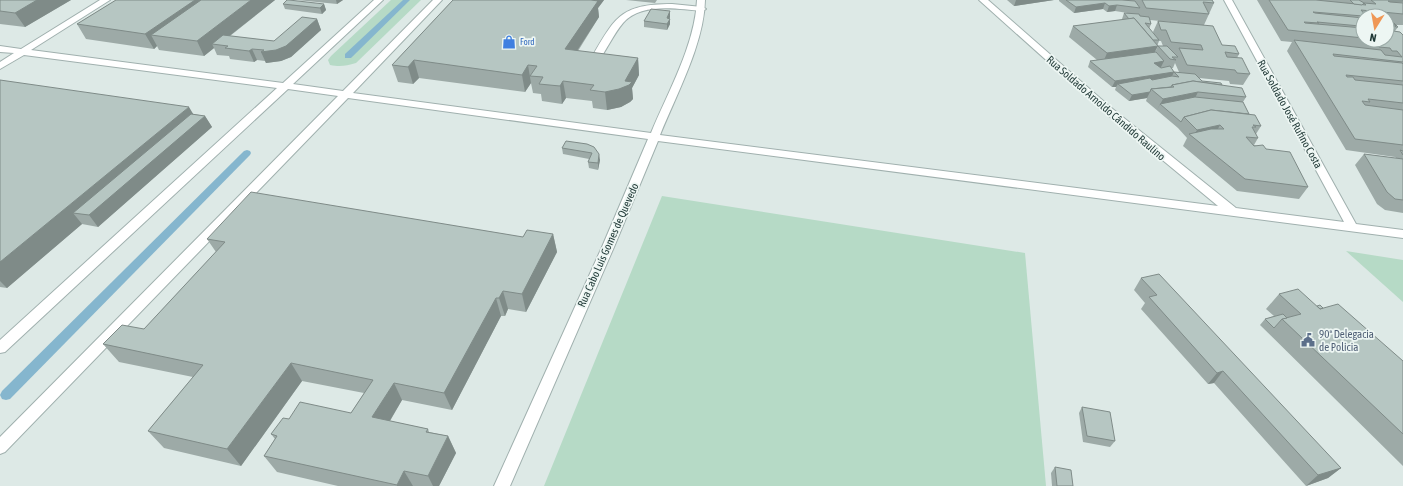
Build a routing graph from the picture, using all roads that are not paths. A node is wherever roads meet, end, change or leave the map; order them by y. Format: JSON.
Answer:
{"nodes":[{"id":1,"x":106,"y":0,"type":"edge"},
{"id":2,"x":379,"y":0,"type":"edge"},
{"id":3,"x":438,"y":0,"type":"edge"},
{"id":4,"x":983,"y":0,"type":"edge"},
{"id":5,"x":1228,"y":0,"type":"edge"},
{"id":6,"x":702,"y":5,"type":"edge"},
{"id":7,"x":0,"y":49,"type":"edge"},
{"id":8,"x":24,"y":52,"type":"junction"},
{"id":9,"x":595,"y":60,"type":"edge"},
{"id":10,"x":0,"y":66,"type":"edge"},
{"id":11,"x":284,"y":86,"type":"junction"},
{"id":12,"x":345,"y":94,"type":"junction"},
{"id":13,"x":655,"y":137,"type":"junction"},
{"id":14,"x":1233,"y":211,"type":"junction"},
{"id":15,"x":1352,"y":227,"type":"junction"},
{"id":16,"x":1403,"y":234,"type":"edge"},
{"id":17,"x":0,"y":348,"type":"edge"},
{"id":18,"x":0,"y":447,"type":"edge"},
{"id":19,"x":502,"y":486,"type":"edge"}],
"edges":[{"from":1,"to":8,"type":"street"},
{"from":2,"to":11,"type":"street"},
{"from":3,"to":12,"type":"street"},
{"from":4,"to":14,"type":"street","name":"Rua Soldado Arnoldo Cândido Raulino"},
{"from":5,"to":15,"type":"street","name":"Rua Soldado José Rufino Costa"},
{"from":6,"to":9,"type":"street"},
{"from":6,"to":13,"type":"street","name":"Rua Cabo Luís Gomes de Quevedo"},
{"from":7,"to":8,"type":"street"},
{"from":8,"to":10,"type":"street"},
{"from":8,"to":11,"type":"street"},
{"from":11,"to":12,"type":"street"},
{"from":11,"to":17,"type":"street"},
{"from":12,"to":13,"type":"street"},
{"from":12,"to":18,"type":"street"},
{"from":13,"to":14,"type":"street"},
{"from":13,"to":19,"type":"street","name":"Rua Cabo Luís Gomes de Quevedo"},
{"from":14,"to":15,"type":"street"},
{"from":15,"to":16,"type":"street"}]}
